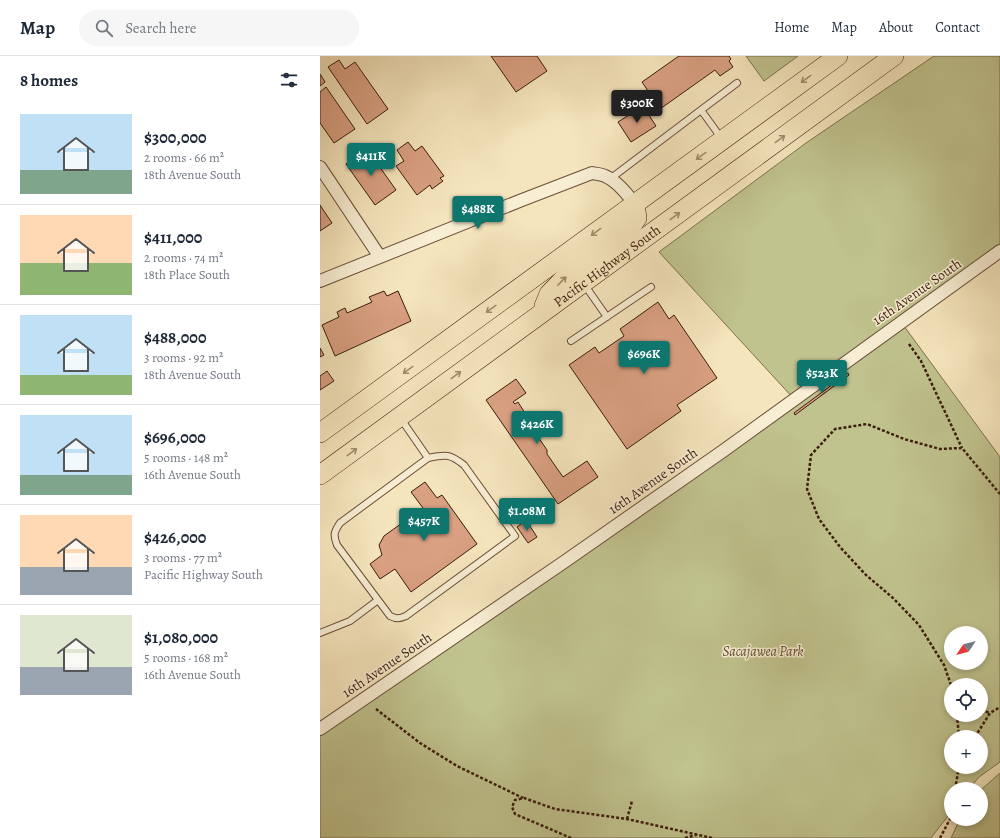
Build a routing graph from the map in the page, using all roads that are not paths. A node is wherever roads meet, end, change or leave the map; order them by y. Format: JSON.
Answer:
{"nodes":[{"id":1,"x":838,"y":56,"type":"edge"},
{"id":2,"x":894,"y":56,"type":"edge"},
{"id":3,"x":737,"y":83,"type":"dead end"},
{"id":4,"x":701,"y":110,"type":"junction"},
{"id":5,"x":723,"y":140,"type":"junction"},
{"id":6,"x":320,"y":168,"type":"edge"},
{"id":7,"x":610,"y":179,"type":"junction"},
{"id":8,"x":635,"y":204,"type":"junction"},
{"id":9,"x":1000,"y":252,"type":"edge"},
{"id":10,"x":380,"y":257,"type":"junction"},
{"id":11,"x":320,"y":281,"type":"edge"},
{"id":12,"x":583,"y":283,"type":"junction"},
{"id":13,"x":651,"y":287,"type":"dead end"},
{"id":14,"x":541,"y":313,"type":"junction"},
{"id":15,"x":607,"y":317,"type":"junction"},
{"id":16,"x":572,"y":342,"type":"dead end"},
{"id":17,"x":399,"y":416,"type":"junction"},
{"id":18,"x":320,"y":433,"type":"edge"},
{"id":19,"x":428,"y":458,"type":"junction"},
{"id":20,"x":320,"y":475,"type":"edge"},
{"id":21,"x":378,"y":600,"type":"junction"},
{"id":22,"x":320,"y":633,"type":"edge"},
{"id":23,"x":320,"y":729,"type":"edge"}],
"edges":[{"from":1,"to":5,"type":"main road","one_way":true},
{"from":12,"to":2,"type":"main road","name":"Pacific Highway South","one_way":true},
{"from":3,"to":4,"type":"lane"},
{"from":4,"to":5,"type":"lane"},
{"from":4,"to":7,"type":"lane"},
{"from":5,"to":8,"type":"main road","one_way":true},
{"from":6,"to":10,"type":"street"},
{"from":7,"to":8,"type":"street"},
{"from":7,"to":10,"type":"street"},
{"from":14,"to":8,"type":"main road","one_way":true},
{"from":8,"to":18,"type":"main road","one_way":true},
{"from":9,"to":23,"type":"street","name":"16th Avenue South"},
{"from":10,"to":11,"type":"street"},
{"from":12,"to":14,"type":"main road","name":"Pacific Highway South"},
{"from":12,"to":15,"type":"lane"},
{"from":13,"to":15,"type":"lane"},
{"from":17,"to":14,"type":"main road","name":"Pacific Highway South","one_way":true},
{"from":15,"to":16,"type":"lane"},
{"from":17,"to":19,"type":"lane"},
{"from":20,"to":17,"type":"main road","name":"Pacific Highway South","one_way":true},
{"from":19,"to":21,"type":"lane"},
{"from":19,"to":21,"type":"lane"},
{"from":21,"to":22,"type":"lane"}]}
